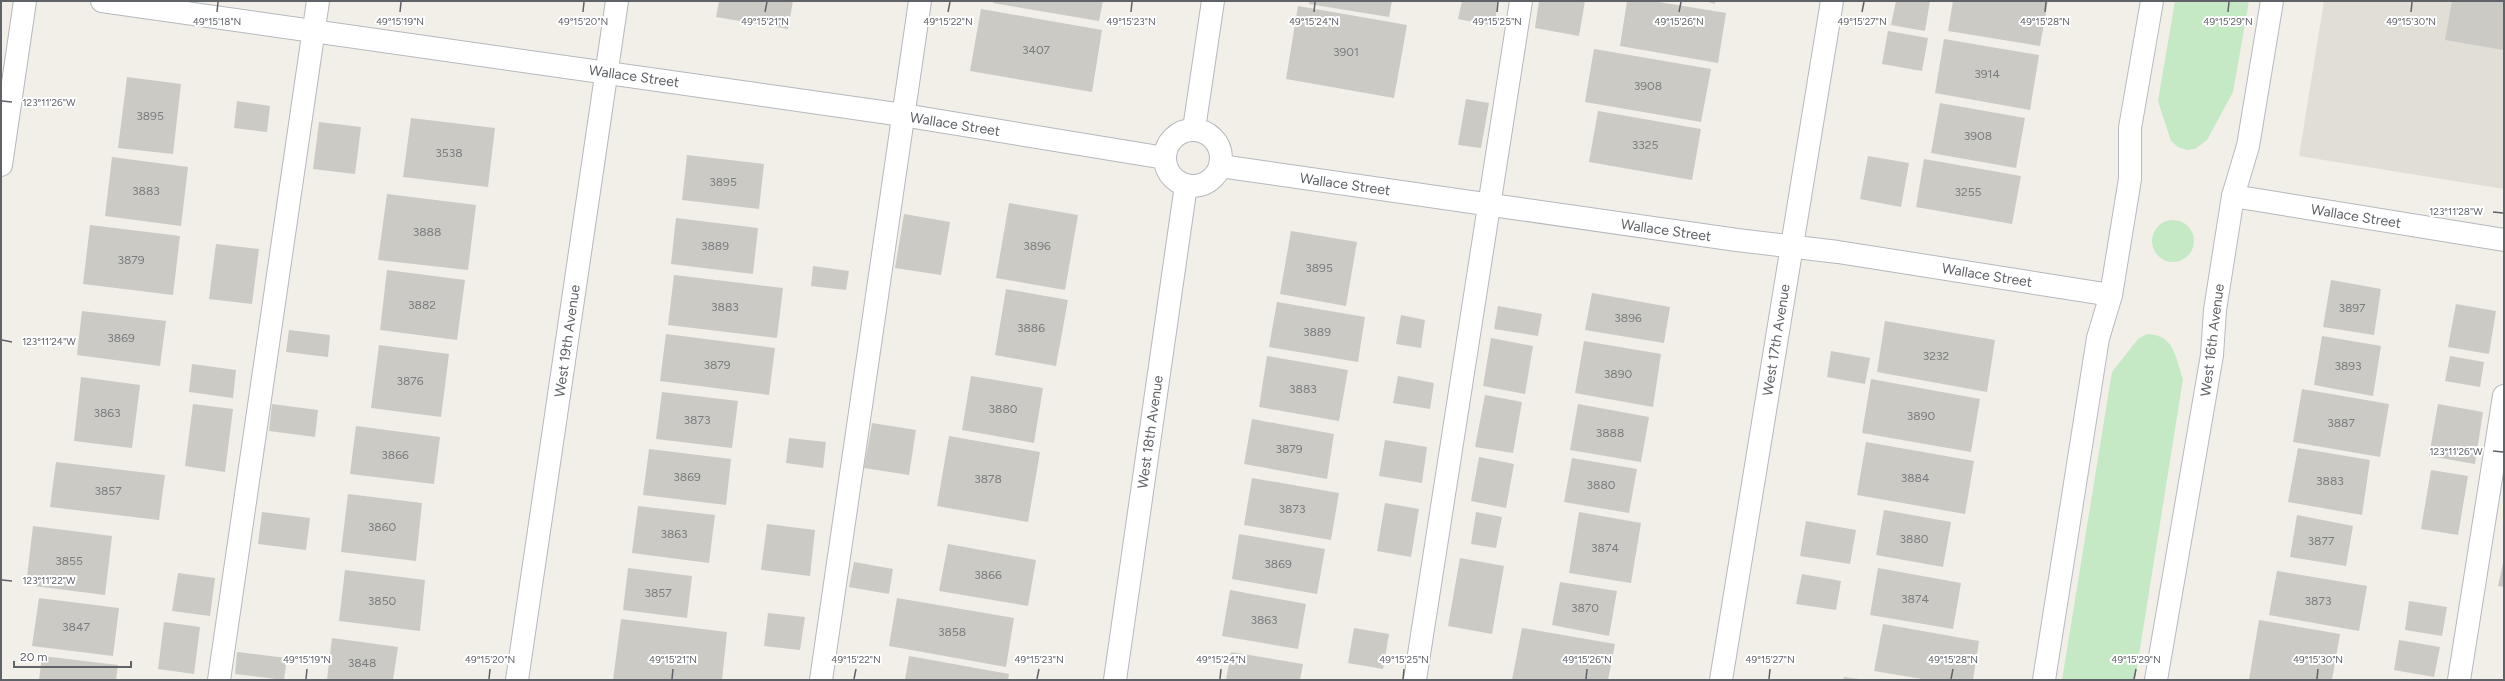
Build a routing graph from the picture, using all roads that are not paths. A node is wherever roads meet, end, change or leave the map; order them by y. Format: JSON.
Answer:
{"nodes":[{"id":1,"x":25,"y":1,"type":"edge"},
{"id":2,"x":102,"y":1,"type":"edge"},
{"id":3,"x":318,"y":1,"type":"edge"},
{"id":4,"x":617,"y":1,"type":"edge"},
{"id":5,"x":920,"y":1,"type":"edge"},
{"id":6,"x":1213,"y":1,"type":"edge"},
{"id":7,"x":1521,"y":1,"type":"edge"},
{"id":8,"x":1832,"y":1,"type":"edge"},
{"id":9,"x":2152,"y":1,"type":"edge"},
{"id":10,"x":2272,"y":1,"type":"edge"},
{"id":11,"x":314,"y":30,"type":"junction"},
{"id":12,"x":607,"y":72,"type":"junction"},
{"id":13,"x":903,"y":115,"type":"junction"},
{"id":14,"x":1194,"y":129,"type":"junction"},
{"id":15,"x":1165,"y":158,"type":"junction"},
{"id":16,"x":1,"y":165,"type":"edge"},
{"id":17,"x":1220,"y":166,"type":"junction"},
{"id":18,"x":1186,"y":185,"type":"junction"},
{"id":19,"x":2233,"y":196,"type":"junction"},
{"id":20,"x":1488,"y":204,"type":"junction"},
{"id":21,"x":2504,"y":240,"type":"edge"},
{"id":22,"x":1791,"y":247,"type":"junction"},
{"id":23,"x":2111,"y":295,"type":"junction"},
{"id":24,"x":2504,"y":396,"type":"edge"},
{"id":25,"x":219,"y":680,"type":"edge"},
{"id":26,"x":517,"y":680,"type":"edge"},
{"id":27,"x":821,"y":680,"type":"edge"},
{"id":28,"x":1115,"y":680,"type":"edge"},
{"id":29,"x":1415,"y":680,"type":"edge"},
{"id":30,"x":1721,"y":680,"type":"edge"},
{"id":31,"x":2044,"y":680,"type":"edge"},
{"id":32,"x":2156,"y":680,"type":"edge"},
{"id":33,"x":2459,"y":680,"type":"edge"}],
"edges":[{"from":1,"to":16,"type":"street"},
{"from":2,"to":11,"type":"street","name":"Wallace Street"},
{"from":3,"to":11,"type":"street"},
{"from":4,"to":12,"type":"street","name":"West 19th Avenue"},
{"from":5,"to":13,"type":"street"},
{"from":6,"to":14,"type":"street"},
{"from":7,"to":20,"type":"street"},
{"from":8,"to":22,"type":"street","name":"West 17th Avenue"},
{"from":9,"to":23,"type":"street"},
{"from":10,"to":19,"type":"street","name":"West 16th Avenue"},
{"from":11,"to":12,"type":"street","name":"Wallace Street"},
{"from":11,"to":25,"type":"street"},
{"from":12,"to":13,"type":"street","name":"Wallace Street"},
{"from":12,"to":26,"type":"street","name":"West 19th Avenue"},
{"from":13,"to":15,"type":"street","name":"Wallace Street"},
{"from":13,"to":27,"type":"street"},
{"from":14,"to":15,"type":"street"},
{"from":14,"to":17,"type":"street"},
{"from":15,"to":18,"type":"street"},
{"from":17,"to":18,"type":"street"},
{"from":17,"to":20,"type":"street","name":"Wallace Street"},
{"from":18,"to":28,"type":"street","name":"West 18th Avenue"},
{"from":19,"to":21,"type":"street","name":"Wallace Street"},
{"from":19,"to":32,"type":"street","name":"West 16th Avenue"},
{"from":20,"to":22,"type":"street","name":"Wallace Street"},
{"from":20,"to":29,"type":"street"},
{"from":22,"to":23,"type":"street","name":"Wallace Street"},
{"from":22,"to":30,"type":"street","name":"West 17th Avenue"},
{"from":23,"to":31,"type":"street"},
{"from":24,"to":33,"type":"street"}]}
